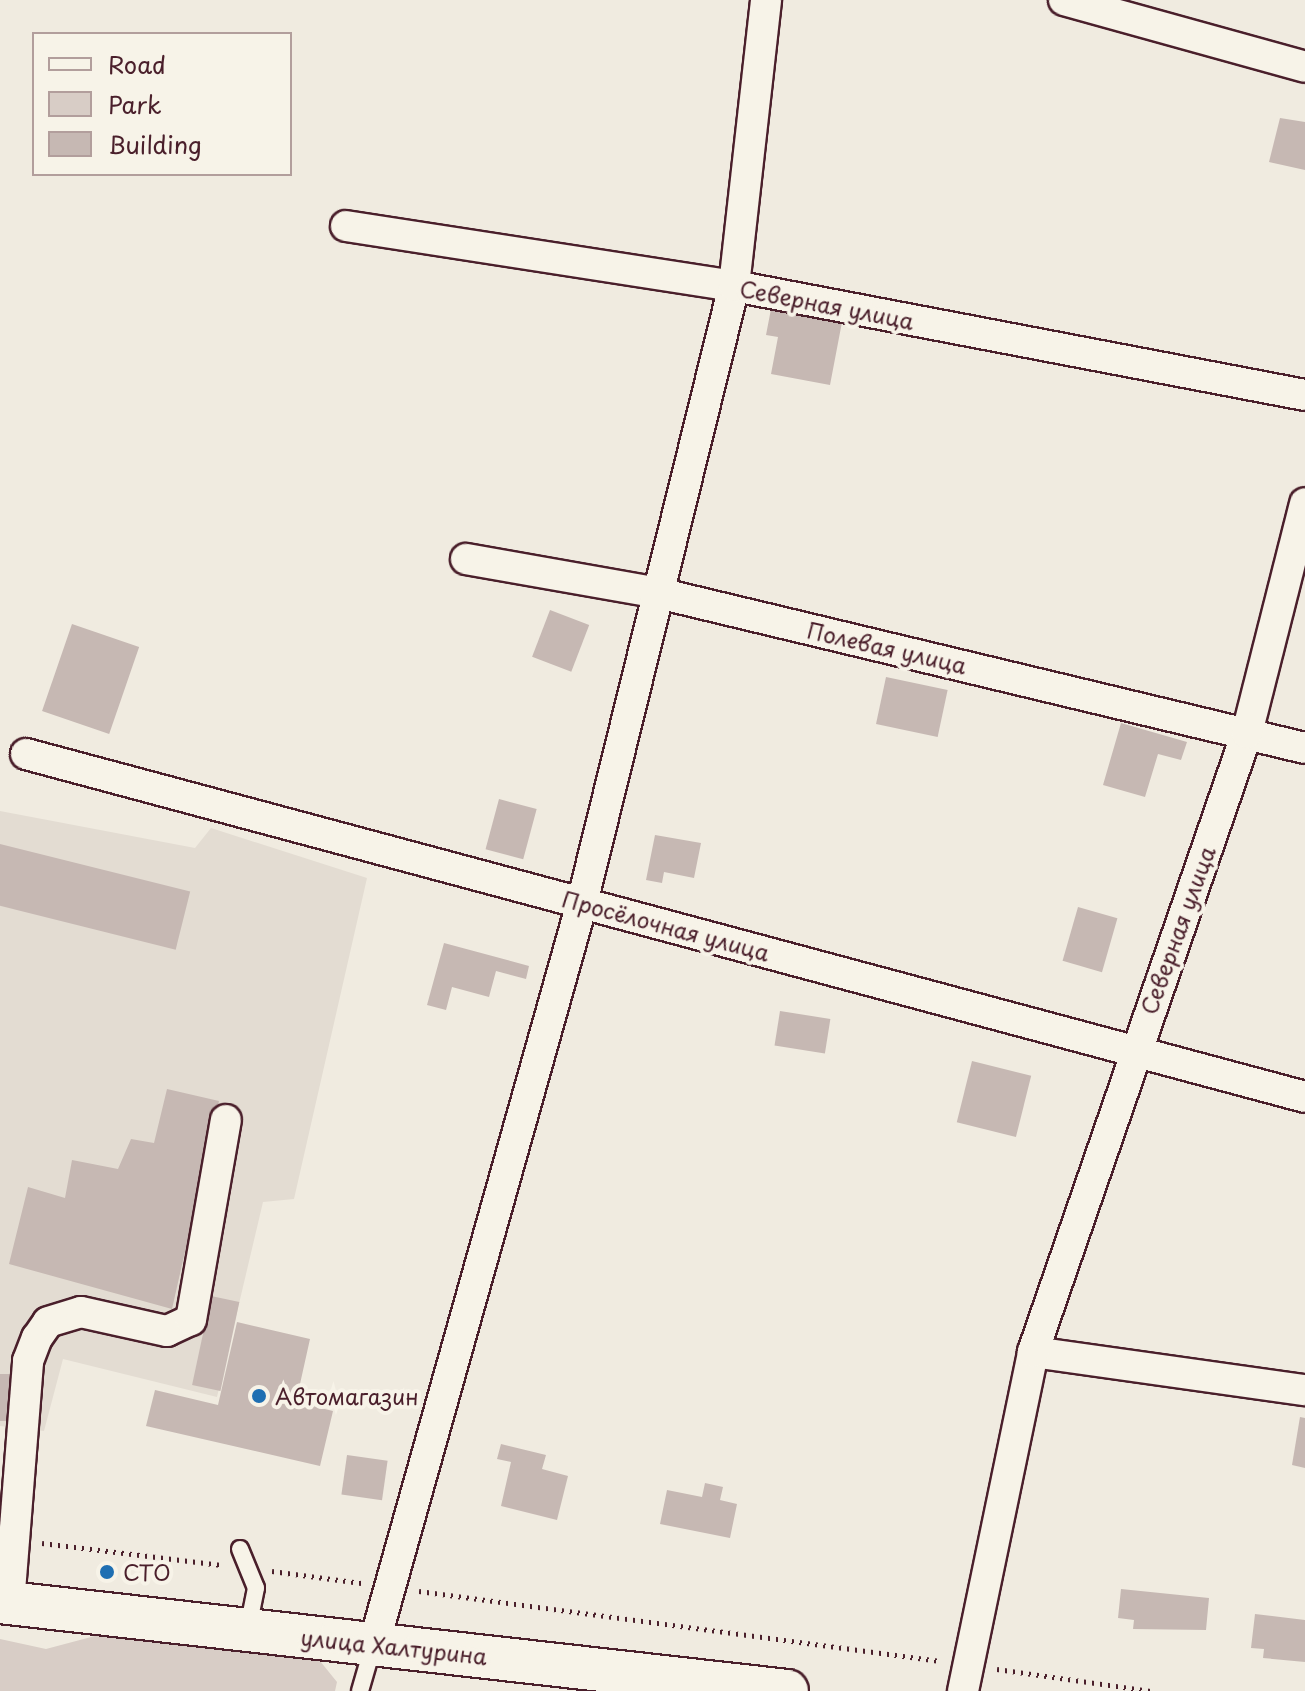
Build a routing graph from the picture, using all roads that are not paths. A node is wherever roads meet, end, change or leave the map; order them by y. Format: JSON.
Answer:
{"nodes":[{"id":1,"x":766,"y":0,"type":"edge"},
{"id":2,"x":1064,"y":0,"type":"edge"},
{"id":3,"x":1305,"y":67,"type":"edge"},
{"id":4,"x":346,"y":226,"type":"dead end"},
{"id":5,"x":734,"y":286,"type":"junction"},
{"id":6,"x":1305,"y":395,"type":"edge"},
{"id":7,"x":1305,"y":503,"type":"edge"},
{"id":8,"x":466,"y":559,"type":"dead end"},
{"id":9,"x":654,"y":592,"type":"junction"},
{"id":10,"x":1247,"y":733,"type":"junction"},
{"id":11,"x":1305,"y":748,"type":"edge"},
{"id":12,"x":26,"y":754,"type":"dead end"},
{"id":13,"x":582,"y":903,"type":"junction"},
{"id":14,"x":1134,"y":1051,"type":"junction"},
{"id":15,"x":1305,"y":1097,"type":"edge"},
{"id":16,"x":226,"y":1120,"type":"dead end"},
{"id":17,"x":1033,"y":1352,"type":"junction"},
{"id":18,"x":1305,"y":1390,"type":"edge"},
{"id":19,"x":240,"y":1549,"type":"dead end"},
{"id":20,"x":7,"y":1590,"type":"edge"},
{"id":21,"x":248,"y":1630,"type":"junction"},
{"id":22,"x":374,"y":1644,"type":"junction"},
{"id":23,"x":966,"y":1678,"type":"edge"},
{"id":24,"x":360,"y":1691,"type":"edge"},
{"id":25,"x":787,"y":1691,"type":"edge"}],
"edges":[{"from":1,"to":5,"type":"street"},
{"from":2,"to":3,"type":"street"},
{"from":4,"to":5,"type":"street","name":"Северная улица"},
{"from":5,"to":6,"type":"street","name":"Северная улица"},
{"from":5,"to":9,"type":"street"},
{"from":7,"to":10,"type":"street","name":"Северная улица"},
{"from":8,"to":9,"type":"street","name":"Полевая улица"},
{"from":9,"to":10,"type":"street","name":"Полевая улица"},
{"from":9,"to":13,"type":"street"},
{"from":10,"to":11,"type":"street","name":"Полевая улица"},
{"from":10,"to":14,"type":"street","name":"Северная улица"},
{"from":12,"to":13,"type":"street","name":"Просёлочная улица"},
{"from":13,"to":14,"type":"street","name":"Просёлочная улица"},
{"from":13,"to":22,"type":"street"},
{"from":14,"to":15,"type":"street","name":"Просёлочная улица"},
{"from":14,"to":17,"type":"street","name":"Северная улица"},
{"from":16,"to":20,"type":"street"},
{"from":17,"to":18,"type":"street"},
{"from":17,"to":23,"type":"street","name":"Северная улица"},
{"from":19,"to":21,"type":"lane"},
{"from":20,"to":21,"type":"main road","name":"улица Халтурина"},
{"from":21,"to":22,"type":"main road","name":"улица Халтурина"},
{"from":22,"to":24,"type":"lane"},
{"from":22,"to":25,"type":"main road","name":"улица Халтурина"}]}
